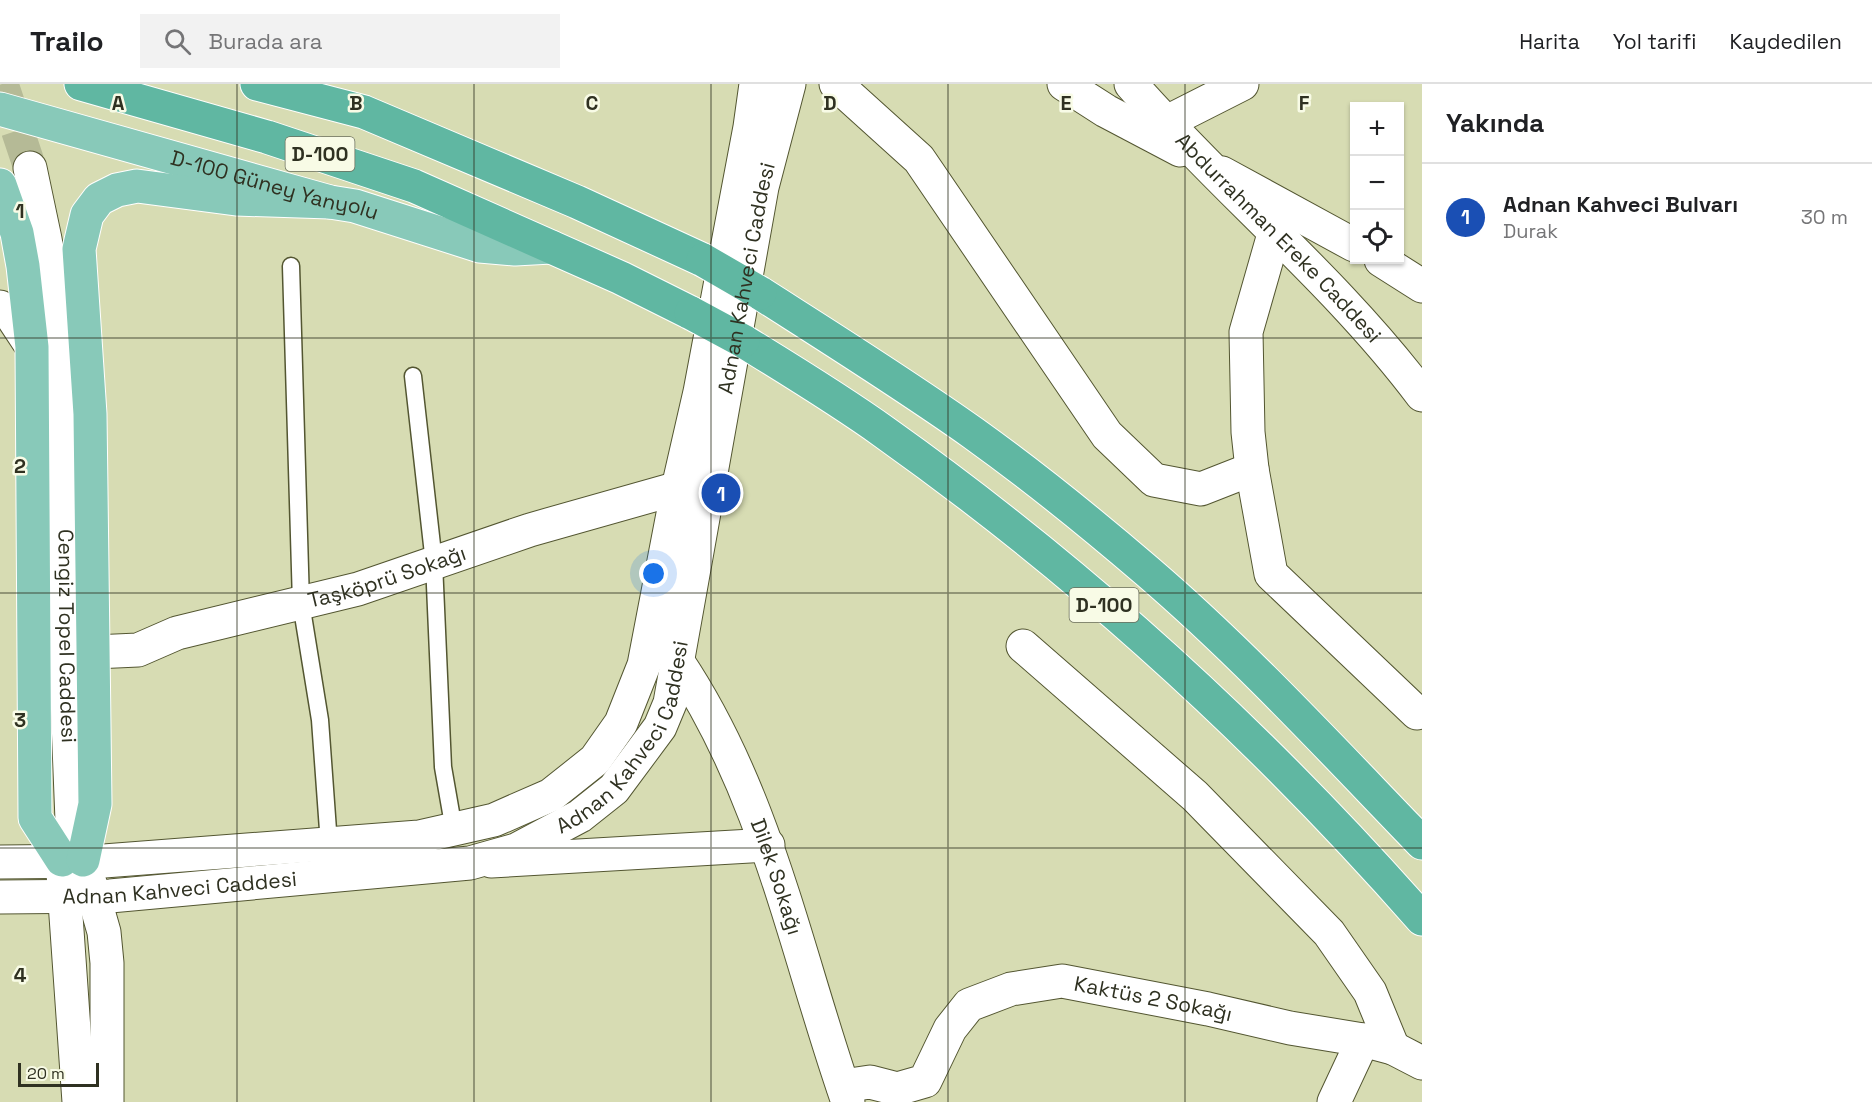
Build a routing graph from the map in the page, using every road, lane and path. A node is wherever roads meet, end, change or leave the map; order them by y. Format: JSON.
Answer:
{"nodes":[{"id":1,"x":81,"y":84,"type":"edge"},
{"id":2,"x":257,"y":84,"type":"edge"},
{"id":3,"x":286,"y":84,"type":"edge"},
{"id":4,"x":756,"y":84,"type":"edge"},
{"id":5,"x":789,"y":84,"type":"edge"},
{"id":6,"x":836,"y":84,"type":"edge"},
{"id":7,"x":1064,"y":84,"type":"edge"},
{"id":8,"x":1131,"y":84,"type":"edge"},
{"id":9,"x":1242,"y":84,"type":"edge"},
{"id":10,"x":0,"y":109,"type":"edge"},
{"id":11,"x":364,"y":112,"type":"junction"},
{"id":12,"x":1165,"y":123,"type":"junction"},
{"id":13,"x":1204,"y":162,"type":"junction"},
{"id":14,"x":15,"y":174,"type":"edge"},
{"id":15,"x":330,"y":202,"type":"junction"},
{"id":16,"x":1275,"y":234,"type":"junction"},
{"id":17,"x":8,"y":241,"type":"edge"},
{"id":18,"x":1350,"y":243,"type":"edge"},
{"id":19,"x":551,"y":247,"type":"junction"},
{"id":20,"x":1387,"y":264,"type":"edge"},
{"id":21,"x":291,"y":266,"type":"dead end"},
{"id":22,"x":1422,"y":286,"type":"edge"},
{"id":23,"x":0,"y":307,"type":"edge"},
{"id":24,"x":32,"y":347,"type":"junction"},
{"id":25,"x":413,"y":376,"type":"dead end"},
{"id":26,"x":1422,"y":395,"type":"edge"},
{"id":27,"x":1252,"y":469,"type":"junction"},
{"id":28,"x":678,"y":488,"type":"junction"},
{"id":29,"x":434,"y":563,"type":"junction"},
{"id":30,"x":301,"y":603,"type":"junction"},
{"id":31,"x":1023,"y":646,"type":"dead end"},
{"id":32,"x":94,"y":652,"type":"junction"},
{"id":33,"x":678,"y":662,"type":"junction"},
{"id":34,"x":1417,"y":713,"type":"dead end"},
{"id":35,"x":454,"y":830,"type":"junction"},
{"id":36,"x":1422,"y":843,"type":"edge"},
{"id":37,"x":329,"y":844,"type":"junction"},
{"id":38,"x":768,"y":845,"type":"junction"},
{"id":39,"x":72,"y":860,"type":"junction"},
{"id":40,"x":0,"y":862,"type":"edge"},
{"id":41,"x":470,"y":862,"type":"junction"},
{"id":42,"x":79,"y":896,"type":"junction"},
{"id":43,"x":0,"y":897,"type":"edge"},
{"id":44,"x":1422,"y":919,"type":"edge"},
{"id":45,"x":1378,"y":1044,"type":"junction"},
{"id":46,"x":1422,"y":1063,"type":"edge"},
{"id":47,"x":845,"y":1094,"type":"edge"},
{"id":48,"x":79,"y":1102,"type":"edge"},
{"id":49,"x":106,"y":1102,"type":"edge"},
{"id":50,"x":1334,"y":1102,"type":"edge"}],
"edges":[{"from":1,"to":19,"type":"highway","number":"D-100"},
{"from":2,"to":11,"type":"highway","number":"D-100"},
{"from":3,"to":11,"type":"main road"},
{"from":4,"to":28,"type":"main road","name":"Adnan Kahveci Caddesi"},
{"from":5,"to":33,"type":"main road","name":"Adnan Kahveci Caddesi"},
{"from":6,"to":27,"type":"main road"},
{"from":7,"to":13,"type":"main road"},
{"from":8,"to":12,"type":"main road","name":"Abdurrahman Ereke Caddesi"},
{"from":9,"to":12,"type":"main road"},
{"from":10,"to":15,"type":"main road","name":"D-100 Güney Yanyolu"},
{"from":11,"to":36,"type":"highway","number":"D-100","bridge":true},
{"from":12,"to":13,"type":"main road","name":"Abdurrahman Ereke Caddesi"},
{"from":13,"to":16,"type":"main road","name":"Abdurrahman Ereke Caddesi"},
{"from":13,"to":18,"type":"main road"},
{"from":14,"to":17,"type":"main road"},
{"from":14,"to":39,"type":"main road","name":"Cengiz Topel Caddesi"},
{"from":15,"to":19,"type":"main road","name":"D-100 Güney Yanyolu"},
{"from":15,"to":32,"type":"main road"},
{"from":16,"to":26,"type":"main road","name":"Abdurrahman Ereke Caddesi"},
{"from":16,"to":27,"type":"main road"},
{"from":17,"to":24,"type":"main road"},
{"from":19,"to":44,"type":"highway","number":"D-100","bridge":true},
{"from":20,"to":22,"type":"main road"},
{"from":21,"to":30,"type":"lane"},
{"from":23,"to":24,"type":"main road"},
{"from":24,"to":39,"type":"main road"},
{"from":25,"to":29,"type":"lane"},
{"from":27,"to":34,"type":"main road"},
{"from":28,"to":29,"type":"main road","name":"Taşköprü Sokağı"},
{"from":28,"to":35,"type":"main road","name":"Adnan Kahveci Caddesi"},
{"from":29,"to":30,"type":"main road","name":"Taşköprü Sokağı"},
{"from":29,"to":35,"type":"lane"},
{"from":30,"to":32,"type":"main road","name":"Taşköprü Sokağı"},
{"from":30,"to":37,"type":"lane"},
{"from":31,"to":45,"type":"main road"},
{"from":32,"to":39,"type":"main road"},
{"from":33,"to":38,"type":"main road","name":"Dilek Sokağı"},
{"from":33,"to":41,"type":"main road","name":"Adnan Kahveci Caddesi"},
{"from":35,"to":37,"type":"main road","name":"Adnan Kahveci Caddesi"},
{"from":37,"to":39,"type":"main road","name":"Adnan Kahveci Caddesi"},
{"from":38,"to":41,"type":"main road"},
{"from":38,"to":47,"type":"main road","name":"Dilek Sokağı"},
{"from":39,"to":40,"type":"main road","name":"Adnan Kahveci Caddesi"},
{"from":39,"to":42,"type":"main road","name":"Cengiz Topel Caddesi"},
{"from":41,"to":42,"type":"main road","name":"Adnan Kahveci Caddesi"},
{"from":42,"to":43,"type":"main road","name":"Adnan Kahveci Caddesi"},
{"from":42,"to":48,"type":"main road"},
{"from":42,"to":49,"type":"main road","name":"Cengiz Topel Caddesi"},
{"from":45,"to":46,"type":"main road","name":"Kaktüs 2 Sokağı"},
{"from":45,"to":47,"type":"main road","name":"Kaktüs 2 Sokağı"},
{"from":45,"to":50,"type":"main road"}]}
